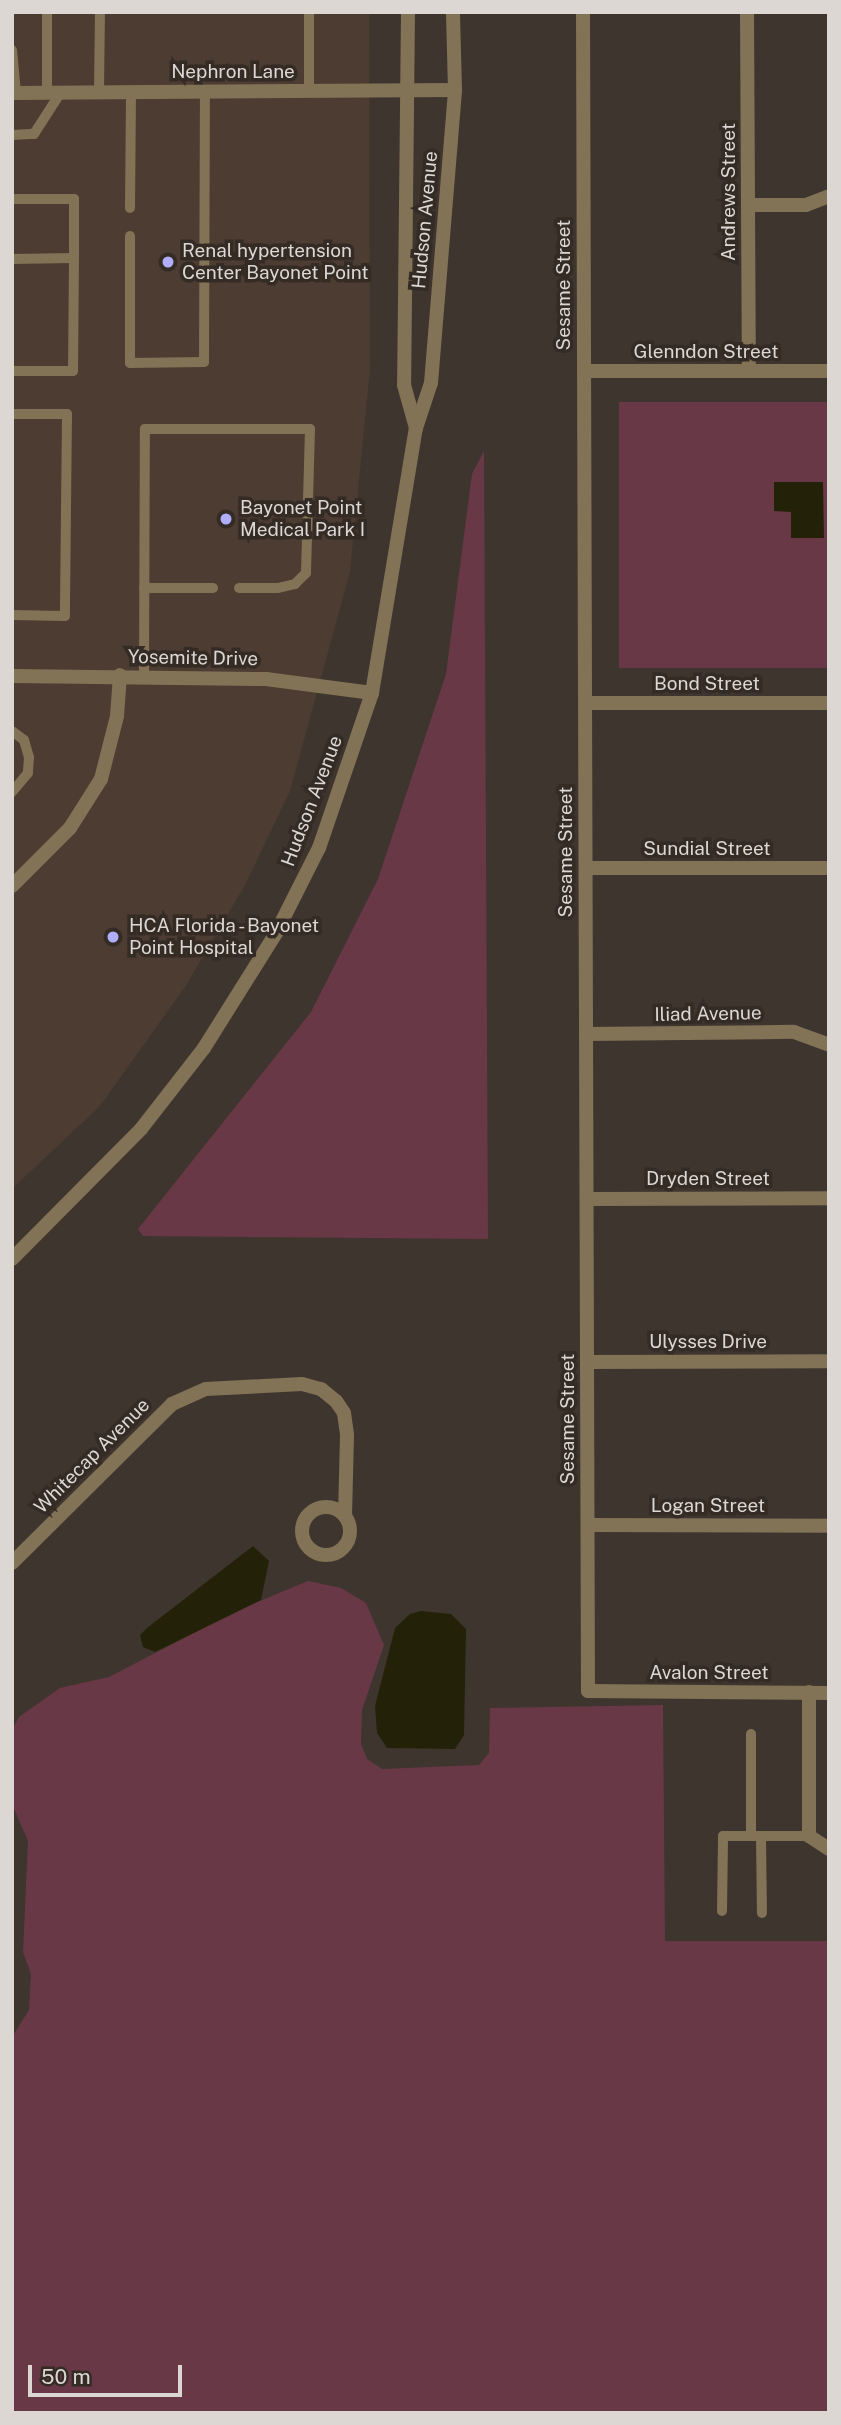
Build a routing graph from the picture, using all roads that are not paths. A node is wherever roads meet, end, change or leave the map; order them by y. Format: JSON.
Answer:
{"nodes":[{"id":1,"x":47,"y":12,"type":"edge"},
{"id":2,"x":100,"y":12,"type":"edge"},
{"id":3,"x":309,"y":12,"type":"edge"},
{"id":4,"x":408,"y":12,"type":"edge"},
{"id":5,"x":453,"y":12,"type":"edge"},
{"id":6,"x":583,"y":12,"type":"edge"},
{"id":7,"x":747,"y":12,"type":"edge"},
{"id":8,"x":12,"y":50,"type":"edge"},
{"id":9,"x":408,"y":90,"type":"junction"},
{"id":10,"x":454,"y":90,"type":"junction"},
{"id":11,"x":309,"y":91,"type":"junction"},
{"id":12,"x":54,"y":92,"type":"junction"},
{"id":13,"x":100,"y":92,"type":"junction"},
{"id":14,"x":131,"y":92,"type":"junction"},
{"id":15,"x":205,"y":92,"type":"junction"},
{"id":16,"x":14,"y":93,"type":"edge"},
{"id":17,"x":12,"y":135,"type":"edge"},
{"id":18,"x":829,"y":196,"type":"edge"},
{"id":19,"x":12,"y":199,"type":"edge"},
{"id":20,"x":748,"y":205,"type":"junction"},
{"id":21,"x":131,"y":208,"type":"dead end"},
{"id":22,"x":130,"y":236,"type":"dead end"},
{"id":23,"x":74,"y":258,"type":"junction"},
{"id":24,"x":12,"y":259,"type":"edge"},
{"id":25,"x":12,"y":371,"type":"edge"},
{"id":26,"x":584,"y":371,"type":"junction"},
{"id":27,"x":749,"y":371,"type":"junction"},
{"id":28,"x":829,"y":371,"type":"edge"},
{"id":29,"x":12,"y":414,"type":"edge"},
{"id":30,"x":416,"y":428,"type":"junction"},
{"id":31,"x":144,"y":588,"type":"junction"},
{"id":32,"x":213,"y":588,"type":"dead end"},
{"id":33,"x":239,"y":588,"type":"dead end"},
{"id":34,"x":12,"y":615,"type":"edge"},
{"id":35,"x":120,"y":675,"type":"junction"},
{"id":36,"x":12,"y":676,"type":"edge"},
{"id":37,"x":144,"y":676,"type":"junction"},
{"id":38,"x":372,"y":693,"type":"junction"},
{"id":39,"x":585,"y":702,"type":"junction"},
{"id":40,"x":829,"y":703,"type":"edge"},
{"id":41,"x":12,"y":732,"type":"edge"},
{"id":42,"x":12,"y":792,"type":"edge"},
{"id":43,"x":586,"y":868,"type":"junction"},
{"id":44,"x":829,"y":868,"type":"edge"},
{"id":45,"x":12,"y":886,"type":"edge"},
{"id":46,"x":586,"y":1034,"type":"junction"},
{"id":47,"x":829,"y":1045,"type":"edge"},
{"id":48,"x":829,"y":1198,"type":"edge"},
{"id":49,"x":587,"y":1199,"type":"junction"},
{"id":50,"x":12,"y":1259,"type":"edge"},
{"id":51,"x":829,"y":1361,"type":"edge"},
{"id":52,"x":587,"y":1362,"type":"junction"},
{"id":53,"x":345,"y":1516,"type":"dead end"},
{"id":54,"x":588,"y":1525,"type":"junction"},
{"id":55,"x":829,"y":1526,"type":"edge"},
{"id":56,"x":12,"y":1563,"type":"edge"},
{"id":57,"x":588,"y":1691,"type":"joint"},
{"id":58,"x":809,"y":1692,"type":"junction"},
{"id":59,"x":829,"y":1693,"type":"edge"},
{"id":60,"x":751,"y":1734,"type":"dead end"},
{"id":61,"x":756,"y":1836,"type":"junction"},
{"id":62,"x":809,"y":1836,"type":"junction"},
{"id":63,"x":829,"y":1849,"type":"edge"},
{"id":64,"x":722,"y":1911,"type":"dead end"},
{"id":65,"x":762,"y":1913,"type":"dead end"}],
"edges":[{"from":1,"to":12,"type":"lane"},
{"from":2,"to":13,"type":"lane"},
{"from":3,"to":11,"type":"lane"},
{"from":4,"to":9,"type":"street","name":"Hudson Avenue"},
{"from":5,"to":10,"type":"street","name":"Hudson Avenue"},
{"from":6,"to":26,"type":"street","name":"Sesame Street"},
{"from":7,"to":20,"type":"street","name":"Andrews Street"},
{"from":8,"to":16,"type":"lane"},
{"from":9,"to":10,"type":"street","name":"Nephron Lane"},
{"from":9,"to":11,"type":"street","name":"Nephron Lane"},
{"from":9,"to":30,"type":"street","name":"Hudson Avenue"},
{"from":10,"to":30,"type":"street","name":"Hudson Avenue"},
{"from":11,"to":15,"type":"street","name":"Nephron Lane"},
{"from":12,"to":13,"type":"street","name":"Nephron Lane"},
{"from":12,"to":16,"type":"street","name":"Nephron Lane"},
{"from":12,"to":17,"type":"lane"},
{"from":13,"to":14,"type":"street","name":"Nephron Lane"},
{"from":14,"to":15,"type":"street","name":"Nephron Lane"},
{"from":14,"to":21,"type":"lane"},
{"from":15,"to":22,"type":"lane"},
{"from":18,"to":20,"type":"street"},
{"from":19,"to":23,"type":"lane"},
{"from":20,"to":27,"type":"street","name":"Andrews Street"},
{"from":23,"to":24,"type":"lane"},
{"from":23,"to":25,"type":"lane"},
{"from":26,"to":27,"type":"street","name":"Glenndon Street"},
{"from":26,"to":39,"type":"street","name":"Sesame Street"},
{"from":27,"to":28,"type":"street","name":"Glenndon Street"},
{"from":29,"to":34,"type":"lane"},
{"from":30,"to":38,"type":"street","name":"Hudson Avenue"},
{"from":31,"to":32,"type":"lane"},
{"from":31,"to":33,"type":"lane"},
{"from":31,"to":37,"type":"lane"},
{"from":35,"to":36,"type":"street","name":"Yosemite Drive"},
{"from":35,"to":37,"type":"street","name":"Yosemite Drive"},
{"from":35,"to":45,"type":"street"},
{"from":37,"to":38,"type":"street","name":"Yosemite Drive"},
{"from":38,"to":50,"type":"street","name":"Hudson Avenue"},
{"from":39,"to":40,"type":"street","name":"Bond Street"},
{"from":39,"to":43,"type":"street","name":"Sesame Street"},
{"from":41,"to":42,"type":"lane"},
{"from":43,"to":44,"type":"street","name":"Sundial Street"},
{"from":43,"to":46,"type":"street","name":"Sesame Street"},
{"from":46,"to":47,"type":"street","name":"Iliad Avenue"},
{"from":46,"to":49,"type":"street","name":"Sesame Street"},
{"from":48,"to":49,"type":"street","name":"Dryden Street"},
{"from":49,"to":52,"type":"street","name":"Sesame Street"},
{"from":51,"to":52,"type":"street","name":"Ulysses Drive"},
{"from":52,"to":54,"type":"street","name":"Sesame Street"},
{"from":53,"to":56,"type":"street","name":"Whitecap Avenue"},
{"from":54,"to":55,"type":"street","name":"Logan Street"},
{"from":54,"to":57,"type":"street","name":"Sesame Street"},
{"from":57,"to":58,"type":"street","name":"Avalon Street"},
{"from":58,"to":59,"type":"street","name":"Avalon Street"},
{"from":58,"to":62,"type":"street"},
{"from":60,"to":61,"type":"lane"},
{"from":61,"to":62,"type":"lane"},
{"from":61,"to":64,"type":"lane"},
{"from":61,"to":65,"type":"lane"},
{"from":62,"to":63,"type":"street"}]}
